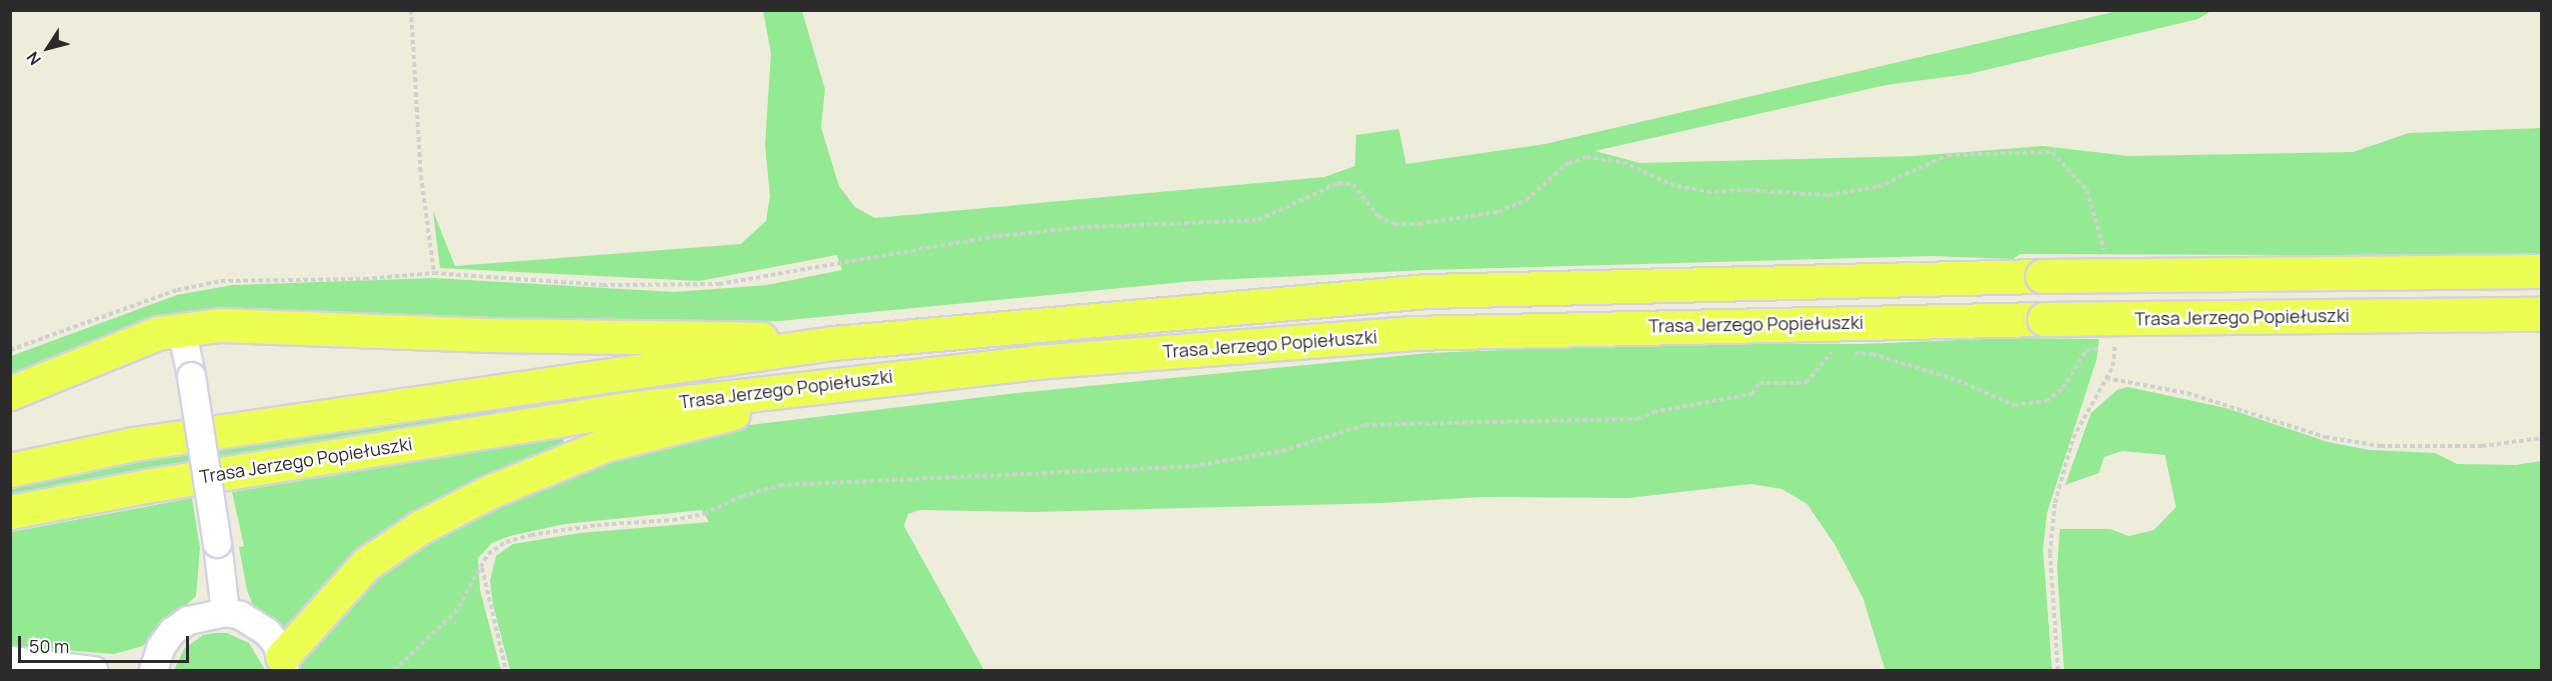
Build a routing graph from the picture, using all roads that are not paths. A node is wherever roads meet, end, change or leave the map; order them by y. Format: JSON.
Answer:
{"nodes":[{"id":1,"x":2541,"y":271,"type":"edge"},
{"id":2,"x":2541,"y":314,"type":"edge"},
{"id":3,"x":181,"y":328,"type":"junction"},
{"id":4,"x":832,"y":344,"type":"junction"},
{"id":5,"x":871,"y":378,"type":"junction"},
{"id":6,"x":10,"y":393,"type":"edge"},
{"id":7,"x":10,"y":470,"type":"edge"},
{"id":8,"x":10,"y":512,"type":"edge"},
{"id":9,"x":225,"y":612,"type":"junction"},
{"id":10,"x":10,"y":660,"type":"edge"},
{"id":11,"x":284,"y":664,"type":"edge"},
{"id":12,"x":37,"y":667,"type":"edge"},
{"id":13,"x":93,"y":670,"type":"edge"},
{"id":14,"x":153,"y":670,"type":"edge"}],
"edges":[{"from":1,"to":4,"type":"main road","name":"Trasa Jerzego Popiełuszki","bridge":true},
{"from":2,"to":5,"type":"main road","name":"Trasa Jerzego Popiełuszki","bridge":true},
{"from":3,"to":4,"type":"main road"},
{"from":3,"to":6,"type":"main road"},
{"from":3,"to":9,"type":"street","bridge":true},
{"from":4,"to":7,"type":"main road","name":"Trasa Jerzego Popiełuszki"},
{"from":5,"to":8,"type":"main road","name":"Trasa Jerzego Popiełuszki"},
{"from":5,"to":11,"type":"main road"},
{"from":9,"to":11,"type":"street"},
{"from":9,"to":14,"type":"street"},
{"from":10,"to":12,"type":"street"},
{"from":12,"to":13,"type":"street"}]}
